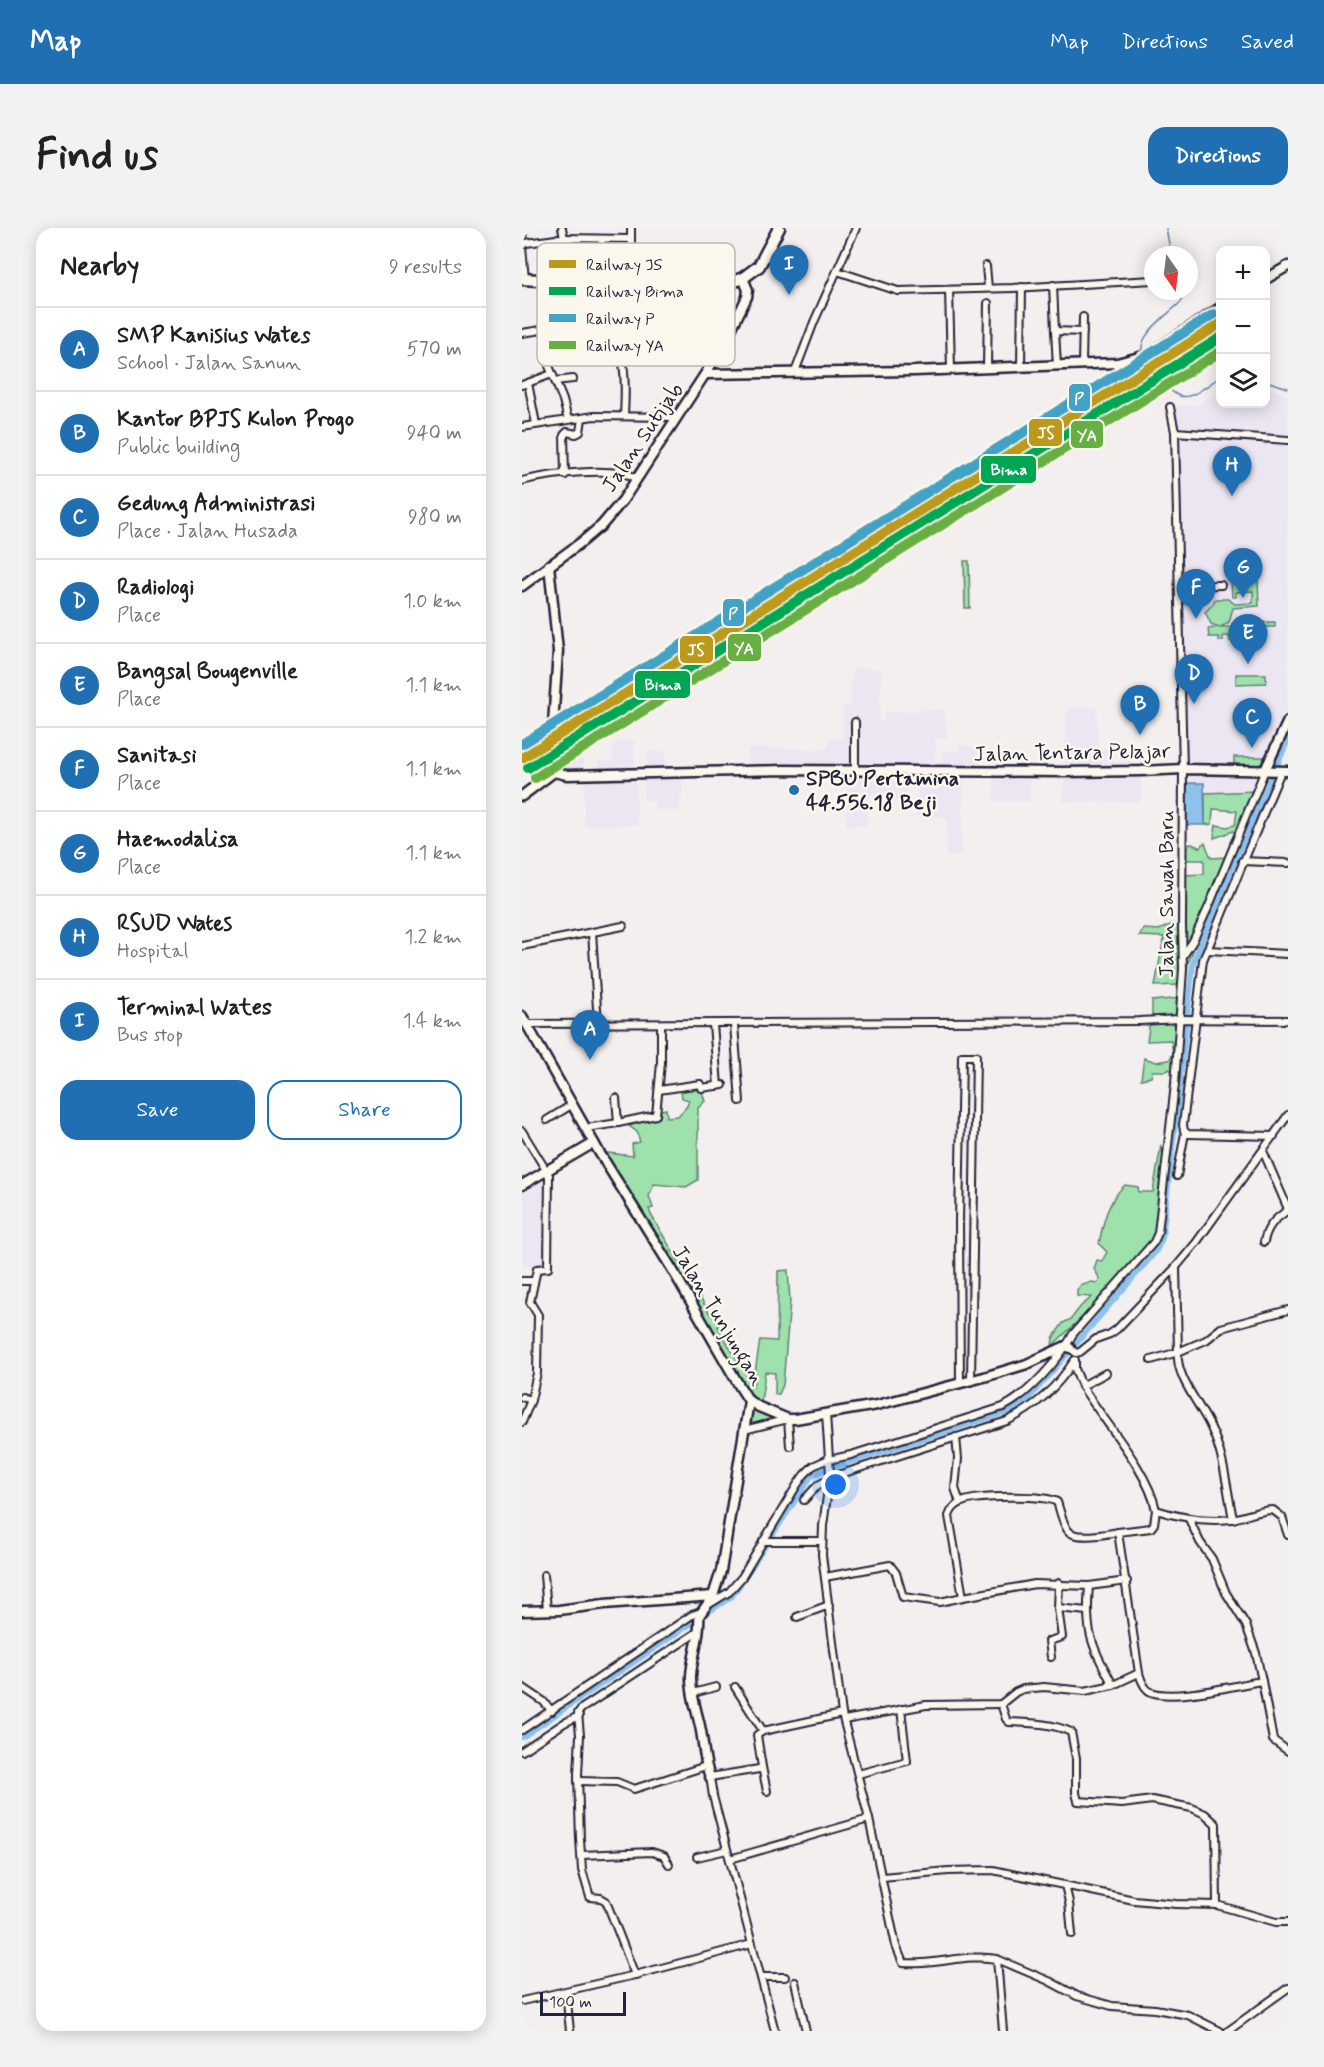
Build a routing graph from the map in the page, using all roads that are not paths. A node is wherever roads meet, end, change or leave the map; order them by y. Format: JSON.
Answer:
{"nodes":[{"id":1,"x":562,"y":228,"type":"edge"},
{"id":2,"x":631,"y":228,"type":"edge"},
{"id":3,"x":779,"y":228,"type":"edge"},
{"id":4,"x":856,"y":228,"type":"edge"},
{"id":5,"x":522,"y":229,"type":"edge"},
{"id":6,"x":561,"y":238,"type":"junction"},
{"id":7,"x":602,"y":238,"type":"junction"},
{"id":8,"x":631,"y":239,"type":"junction"},
{"id":9,"x":560,"y":243,"type":"edge"},
{"id":10,"x":602,"y":243,"type":"edge"},
{"id":11,"x":631,"y":243,"type":"edge"},
{"id":12,"x":523,"y":244,"type":"edge"},
{"id":13,"x":986,"y":266,"type":"dead end"},
{"id":14,"x":1288,"y":266,"type":"edge"},
{"id":15,"x":837,"y":272,"type":"junction"},
{"id":16,"x":1270,"y":277,"type":"edge"},
{"id":17,"x":743,"y":278,"type":"junction"},
{"id":18,"x":523,"y":279,"type":"edge"},
{"id":19,"x":1144,"y":280,"type":"edge"},
{"id":20,"x":735,"y":282,"type":"edge"},
{"id":21,"x":1053,"y":285,"type":"junction"},
{"id":22,"x":1022,"y":287,"type":"junction"},
{"id":23,"x":988,"y":288,"type":"junction"},
{"id":24,"x":949,"y":290,"type":"junction"},
{"id":25,"x":988,"y":303,"type":"dead end"},
{"id":26,"x":1216,"y":311,"type":"edge"},
{"id":27,"x":1083,"y":317,"type":"dead end"},
{"id":28,"x":735,"y":324,"type":"edge"},
{"id":29,"x":537,"y":331,"type":"edge"},
{"id":30,"x":1055,"y":331,"type":"junction"},
{"id":31,"x":1083,"y":332,"type":"junction"},
{"id":32,"x":522,"y":333,"type":"edge"},
{"id":33,"x":1082,"y":365,"type":"junction"},
{"id":34,"x":549,"y":366,"type":"edge"},
{"id":35,"x":623,"y":366,"type":"edge"},
{"id":36,"x":711,"y":366,"type":"edge"},
{"id":37,"x":1057,"y":366,"type":"junction"},
{"id":38,"x":1021,"y":367,"type":"junction"},
{"id":39,"x":987,"y":368,"type":"junction"},
{"id":40,"x":951,"y":369,"type":"junction"},
{"id":41,"x":795,"y":372,"type":"junction"},
{"id":42,"x":552,"y":374,"type":"junction"},
{"id":43,"x":706,"y":374,"type":"junction"},
{"id":44,"x":573,"y":379,"type":"dead end"},
{"id":45,"x":555,"y":381,"type":"junction"},
{"id":46,"x":525,"y":384,"type":"edge"},
{"id":47,"x":1170,"y":407,"type":"dead end"},
{"id":48,"x":624,"y":416,"type":"junction"},
{"id":49,"x":676,"y":417,"type":"junction"},
{"id":50,"x":582,"y":418,"type":"junction"},
{"id":51,"x":568,"y":420,"type":"junction"},
{"id":52,"x":536,"y":424,"type":"junction"},
{"id":53,"x":522,"y":427,"type":"edge"},
{"id":54,"x":1175,"y":432,"type":"junction"},
{"id":55,"x":1288,"y":440,"type":"edge"},
{"id":56,"x":565,"y":475,"type":"junction"},
{"id":57,"x":637,"y":478,"type":"junction"},
{"id":58,"x":522,"y":481,"type":"edge"},
{"id":59,"x":549,"y":565,"type":"junction"},
{"id":60,"x":522,"y":585,"type":"edge"},
{"id":61,"x":1221,"y":585,"type":"dead end"},
{"id":62,"x":1179,"y":586,"type":"junction"},
{"id":63,"x":1288,"y":721,"type":"edge"},
{"id":64,"x":855,"y":722,"type":"dead end"},
{"id":65,"x":554,"y":724,"type":"junction"},
{"id":66,"x":522,"y":743,"type":"edge"},
{"id":67,"x":1183,"y":769,"type":"junction"},
{"id":68,"x":855,"y":770,"type":"junction"},
{"id":69,"x":1277,"y":771,"type":"edge"},
{"id":70,"x":554,"y":772,"type":"junction"},
{"id":71,"x":522,"y":796,"type":"edge"},
{"id":72,"x":1241,"y":846,"type":"junction"},
{"id":73,"x":1242,"y":861,"type":"junction"},
{"id":74,"x":1288,"y":863,"type":"edge"},
{"id":75,"x":1211,"y":907,"type":"junction"},
{"id":76,"x":1221,"y":911,"type":"junction"},
{"id":77,"x":623,"y":926,"type":"dead end"},
{"id":78,"x":592,"y":932,"type":"junction"},
{"id":79,"x":522,"y":946,"type":"edge"},
{"id":80,"x":1207,"y":950,"type":"junction"},
{"id":81,"x":1288,"y":954,"type":"edge"},
{"id":82,"x":1183,"y":956,"type":"junction"},
{"id":83,"x":1182,"y":1019,"type":"junction"},
{"id":84,"x":1195,"y":1019,"type":"junction"},
{"id":85,"x":524,"y":1020,"type":"edge"},
{"id":86,"x":1288,"y":1020,"type":"edge"},
{"id":87,"x":598,"y":1024,"type":"junction"},
{"id":88,"x":661,"y":1024,"type":"junction"},
{"id":89,"x":713,"y":1024,"type":"junction"},
{"id":90,"x":734,"y":1024,"type":"junction"},
{"id":91,"x":659,"y":1090,"type":"junction"},
{"id":92,"x":616,"y":1098,"type":"dead end"},
{"id":93,"x":740,"y":1101,"type":"dead end"},
{"id":94,"x":573,"y":1104,"type":"junction"},
{"id":95,"x":1288,"y":1115,"type":"edge"},
{"id":96,"x":547,"y":1120,"type":"dead end"},
{"id":97,"x":618,"y":1123,"type":"junction"},
{"id":98,"x":586,"y":1128,"type":"junction"},
{"id":99,"x":522,"y":1131,"type":"edge"},
{"id":100,"x":1185,"y":1133,"type":"junction"},
{"id":101,"x":1274,"y":1136,"type":"junction"},
{"id":102,"x":594,"y":1143,"type":"junction"},
{"id":103,"x":960,"y":1147,"type":"junction"},
{"id":104,"x":975,"y":1147,"type":"junction"},
{"id":105,"x":1263,"y":1151,"type":"junction"},
{"id":106,"x":547,"y":1169,"type":"junction"},
{"id":107,"x":1177,"y":1176,"type":"dead end"},
{"id":108,"x":522,"y":1185,"type":"edge"},
{"id":109,"x":1288,"y":1209,"type":"edge"},
{"id":110,"x":1264,"y":1242,"type":"dead end"},
{"id":111,"x":1176,"y":1267,"type":"junction"},
{"id":112,"x":522,"y":1281,"type":"edge"},
{"id":113,"x":534,"y":1281,"type":"junction"},
{"id":114,"x":1288,"y":1310,"type":"edge"},
{"id":115,"x":1073,"y":1350,"type":"junction"},
{"id":116,"x":1178,"y":1352,"type":"junction"},
{"id":117,"x":1151,"y":1360,"type":"dead end"},
{"id":118,"x":1074,"y":1361,"type":"junction"},
{"id":119,"x":1106,"y":1373,"type":"dead end"},
{"id":120,"x":971,"y":1380,"type":"junction"},
{"id":121,"x":960,"y":1383,"type":"junction"},
{"id":122,"x":1082,"y":1386,"type":"junction"},
{"id":123,"x":522,"y":1397,"type":"edge"},
{"id":124,"x":531,"y":1400,"type":"junction"},
{"id":125,"x":749,"y":1401,"type":"junction"},
{"id":126,"x":826,"y":1414,"type":"junction"},
{"id":127,"x":788,"y":1419,"type":"junction"},
{"id":128,"x":522,"y":1422,"type":"edge"},
{"id":129,"x":744,"y":1430,"type":"junction"},
{"id":130,"x":956,"y":1437,"type":"junction"},
{"id":131,"x":790,"y":1446,"type":"dead end"},
{"id":132,"x":830,"y":1460,"type":"junction"},
{"id":133,"x":830,"y":1476,"type":"junction"},
{"id":134,"x":804,"y":1500,"type":"dead end"},
{"id":135,"x":960,"y":1503,"type":"junction"},
{"id":136,"x":1156,"y":1510,"type":"junction"},
{"id":137,"x":1189,"y":1519,"type":"junction"},
{"id":138,"x":1233,"y":1519,"type":"junction"},
{"id":139,"x":1287,"y":1526,"type":"edge"},
{"id":140,"x":1118,"y":1532,"type":"junction"},
{"id":141,"x":1288,"y":1536,"type":"edge"},
{"id":142,"x":765,"y":1541,"type":"junction"},
{"id":143,"x":822,"y":1541,"type":"junction"},
{"id":144,"x":544,"y":1575,"type":"dead end"},
{"id":145,"x":825,"y":1577,"type":"junction"},
{"id":146,"x":1127,"y":1581,"type":"junction"},
{"id":147,"x":1059,"y":1583,"type":"junction"},
{"id":148,"x":1089,"y":1586,"type":"junction"},
{"id":149,"x":712,"y":1596,"type":"junction"},
{"id":150,"x":963,"y":1597,"type":"junction"},
{"id":151,"x":829,"y":1605,"type":"junction"},
{"id":152,"x":1058,"y":1608,"type":"junction"},
{"id":153,"x":547,"y":1610,"type":"junction"},
{"id":154,"x":522,"y":1611,"type":"edge"},
{"id":155,"x":1087,"y":1611,"type":"junction"},
{"id":156,"x":797,"y":1617,"type":"dead end"},
{"id":157,"x":701,"y":1619,"type":"junction"},
{"id":158,"x":1052,"y":1657,"type":"dead end"},
{"id":159,"x":621,"y":1665,"type":"junction"},
{"id":160,"x":1139,"y":1673,"type":"junction"},
{"id":161,"x":629,"y":1674,"type":"junction"},
{"id":162,"x":1262,"y":1681,"type":"junction"},
{"id":163,"x":1113,"y":1684,"type":"junction"},
{"id":164,"x":522,"y":1687,"type":"edge"},
{"id":165,"x":716,"y":1687,"type":"dead end"},
{"id":166,"x":735,"y":1687,"type":"dead end"},
{"id":167,"x":693,"y":1693,"type":"junction"},
{"id":168,"x":1001,"y":1704,"type":"junction"},
{"id":169,"x":901,"y":1709,"type":"junction"},
{"id":170,"x":552,"y":1711,"type":"junction"},
{"id":171,"x":579,"y":1716,"type":"junction"},
{"id":172,"x":843,"y":1717,"type":"junction"},
{"id":173,"x":522,"y":1730,"type":"edge"},
{"id":174,"x":763,"y":1731,"type":"junction"},
{"id":175,"x":522,"y":1751,"type":"edge"},
{"id":176,"x":1288,"y":1752,"type":"edge"},
{"id":177,"x":706,"y":1766,"type":"junction"},
{"id":178,"x":762,"y":1767,"type":"junction"},
{"id":179,"x":858,"y":1774,"type":"junction"},
{"id":180,"x":710,"y":1777,"type":"junction"},
{"id":181,"x":578,"y":1781,"type":"junction"},
{"id":182,"x":767,"y":1791,"type":"dead end"},
{"id":183,"x":869,"y":1819,"type":"junction"},
{"id":184,"x":727,"y":1850,"type":"junction"},
{"id":185,"x":582,"y":1855,"type":"junction"},
{"id":186,"x":697,"y":1857,"type":"dead end"},
{"id":187,"x":730,"y":1859,"type":"junction"},
{"id":188,"x":669,"y":1864,"type":"dead end"},
{"id":189,"x":882,"y":1877,"type":"junction"},
{"id":190,"x":1065,"y":1885,"type":"junction"},
{"id":191,"x":1217,"y":1905,"type":"junction"},
{"id":192,"x":1288,"y":1922,"type":"edge"},
{"id":193,"x":1072,"y":1934,"type":"dead end"},
{"id":194,"x":752,"y":1944,"type":"junction"},
{"id":195,"x":997,"y":1959,"type":"junction"},
{"id":196,"x":635,"y":1975,"type":"junction"},
{"id":197,"x":761,"y":1977,"type":"junction"},
{"id":198,"x":785,"y":1977,"type":"dead end"},
{"id":199,"x":795,"y":1982,"type":"dead end"},
{"id":200,"x":1288,"y":1988,"type":"edge"},
{"id":201,"x":566,"y":1992,"type":"junction"},
{"id":202,"x":522,"y":2001,"type":"edge"},
{"id":203,"x":570,"y":2031,"type":"edge"},
{"id":204,"x":775,"y":2031,"type":"edge"},
{"id":205,"x":806,"y":2031,"type":"edge"},
{"id":206,"x":1003,"y":2031,"type":"edge"},
{"id":207,"x":1220,"y":2031,"type":"edge"},
{"id":208,"x":1228,"y":2031,"type":"edge"}],
"edges":[{"from":1,"to":6,"type":"street"},
{"from":2,"to":8,"type":"street"},
{"from":3,"to":17,"type":"highway"},
{"from":4,"to":15,"type":"street"},
{"from":5,"to":12,"type":"street"},
{"from":6,"to":7,"type":"street"},
{"from":6,"to":9,"type":"street"},
{"from":6,"to":12,"type":"street"},
{"from":7,"to":8,"type":"street"},
{"from":7,"to":10,"type":"street"},
{"from":8,"to":11,"type":"street"},
{"from":12,"to":18,"type":"street"},
{"from":13,"to":23,"type":"street"},
{"from":14,"to":16,"type":"street"},
{"from":15,"to":24,"type":"street"},
{"from":15,"to":41,"type":"street"},
{"from":17,"to":20,"type":"highway"},
{"from":17,"to":28,"type":"street","name":"Jalan Sutijab"},
{"from":19,"to":21,"type":"street"},
{"from":21,"to":22,"type":"street"},
{"from":21,"to":30,"type":"street"},
{"from":22,"to":23,"type":"street"},
{"from":22,"to":38,"type":"street"},
{"from":23,"to":24,"type":"street"},
{"from":24,"to":40,"type":"street"},
{"from":25,"to":39,"type":"street"},
{"from":26,"to":33,"type":"street"},
{"from":27,"to":31,"type":"street"},
{"from":29,"to":32,"type":"street"},
{"from":30,"to":31,"type":"street"},
{"from":30,"to":37,"type":"street"},
{"from":31,"to":33,"type":"street"},
{"from":33,"to":37,"type":"street"},
{"from":34,"to":42,"type":"street"},
{"from":35,"to":48,"type":"street"},
{"from":36,"to":43,"type":"street","name":"Jalan Sutijab"},
{"from":37,"to":38,"type":"street"},
{"from":38,"to":39,"type":"street"},
{"from":39,"to":40,"type":"street"},
{"from":40,"to":41,"type":"street"},
{"from":41,"to":43,"type":"street"},
{"from":42,"to":45,"type":"street"},
{"from":42,"to":46,"type":"street"},
{"from":43,"to":49,"type":"street","name":"Jalan Sutijab"},
{"from":44,"to":45,"type":"street"},
{"from":45,"to":51,"type":"street"},
{"from":46,"to":52,"type":"street"},
{"from":47,"to":54,"type":"street","name":"Jalan Sawah Baru"},
{"from":48,"to":49,"type":"street"},
{"from":48,"to":50,"type":"street"},
{"from":49,"to":57,"type":"street","name":"Jalan Sutijab"},
{"from":50,"to":51,"type":"street"},
{"from":50,"to":56,"type":"street"},
{"from":51,"to":52,"type":"street"},
{"from":52,"to":53,"type":"street"},
{"from":54,"to":55,"type":"street"},
{"from":54,"to":62,"type":"street","name":"Jalan Sawah Baru"},
{"from":56,"to":57,"type":"street"},
{"from":56,"to":58,"type":"street"},
{"from":57,"to":59,"type":"street","name":"Jalan Sutijab"},
{"from":59,"to":60,"type":"street","name":"Jalan Sutijab"},
{"from":59,"to":65,"type":"street"},
{"from":61,"to":62,"type":"street"},
{"from":62,"to":67,"type":"street","name":"Jalan Sawah Baru"},
{"from":63,"to":69,"type":"street"},
{"from":64,"to":68,"type":"street"},
{"from":65,"to":66,"type":"street"},
{"from":65,"to":70,"type":"street"},
{"from":67,"to":68,"type":"street","name":"Jalan Tentara Pelajar"},
{"from":67,"to":69,"type":"street","name":"Jalan Tentara Pelajar"},
{"from":67,"to":82,"type":"street","name":"Jalan Sawah Baru"},
{"from":68,"to":70,"type":"street","name":"Jalan Tentara Pelajar"},
{"from":69,"to":72,"type":"street"},
{"from":69,"to":72,"type":"street"},
{"from":70,"to":71,"type":"street"},
{"from":72,"to":73,"type":"street"},
{"from":72,"to":75,"type":"street"},
{"from":73,"to":74,"type":"street"},
{"from":73,"to":76,"type":"street"},
{"from":75,"to":76,"type":"street"},
{"from":75,"to":82,"type":"street"},
{"from":76,"to":80,"type":"street"},
{"from":77,"to":78,"type":"street"},
{"from":78,"to":79,"type":"street"},
{"from":78,"to":87,"type":"street"},
{"from":80,"to":81,"type":"street"},
{"from":80,"to":84,"type":"street"},
{"from":82,"to":83,"type":"street","name":"Jalan Sawah Baru"},
{"from":83,"to":84,"type":"street"},
{"from":83,"to":90,"type":"street"},
{"from":83,"to":115,"type":"street","name":"Jalan Sawah Baru"},
{"from":84,"to":86,"type":"street"},
{"from":84,"to":100,"type":"street"},
{"from":85,"to":87,"type":"street"},
{"from":85,"to":94,"type":"street","name":"Jalan Tunjungan"},
{"from":87,"to":88,"type":"street"},
{"from":88,"to":89,"type":"street"},
{"from":88,"to":91,"type":"street"},
{"from":89,"to":90,"type":"street"},
{"from":89,"to":91,"type":"street"},
{"from":90,"to":93,"type":"street"},
{"from":91,"to":97,"type":"street"},
{"from":92,"to":97,"type":"street"},
{"from":94,"to":96,"type":"street"},
{"from":94,"to":98,"type":"street","name":"Jalan Tunjungan"},
{"from":95,"to":101,"type":"street"},
{"from":97,"to":98,"type":"street"},
{"from":98,"to":102,"type":"street","name":"Jalan Tunjungan"},
{"from":99,"to":106,"type":"street"},
{"from":100,"to":101,"type":"street"},
{"from":100,"to":107,"type":"street"},
{"from":101,"to":105,"type":"street"},
{"from":102,"to":106,"type":"street"},
{"from":102,"to":125,"type":"street","name":"Jalan Tunjungan"},
{"from":103,"to":104,"type":"street"},
{"from":103,"to":104,"type":"street"},
{"from":103,"to":121,"type":"street"},
{"from":104,"to":120,"type":"street"},
{"from":105,"to":109,"type":"street"},
{"from":105,"to":111,"type":"street"},
{"from":106,"to":108,"type":"street"},
{"from":106,"to":113,"type":"street"},
{"from":109,"to":110,"type":"street"},
{"from":111,"to":115,"type":"street"},
{"from":111,"to":116,"type":"street"},
{"from":112,"to":113,"type":"street"},
{"from":113,"to":124,"type":"street"},
{"from":114,"to":116,"type":"street"},
{"from":115,"to":118,"type":"street"},
{"from":115,"to":120,"type":"street"},
{"from":115,"to":132,"type":"street"},
{"from":116,"to":117,"type":"street"},
{"from":116,"to":138,"type":"street"},
{"from":118,"to":122,"type":"street"},
{"from":118,"to":130,"type":"street"},
{"from":119,"to":122,"type":"street"},
{"from":120,"to":121,"type":"street"},
{"from":121,"to":126,"type":"street"},
{"from":122,"to":136,"type":"street"},
{"from":123,"to":124,"type":"street"},
{"from":124,"to":128,"type":"street"},
{"from":125,"to":127,"type":"street","name":"Jalan Tunjungan"},
{"from":125,"to":129,"type":"street"},
{"from":126,"to":127,"type":"street"},
{"from":126,"to":132,"type":"street"},
{"from":127,"to":129,"type":"street"},
{"from":127,"to":131,"type":"street"},
{"from":129,"to":149,"type":"street"},
{"from":130,"to":133,"type":"street"},
{"from":130,"to":135,"type":"street"},
{"from":132,"to":133,"type":"street"},
{"from":132,"to":142,"type":"street"},
{"from":133,"to":134,"type":"street"},
{"from":133,"to":143,"type":"street"},
{"from":135,"to":140,"type":"street"},
{"from":135,"to":150,"type":"street"},
{"from":136,"to":137,"type":"street"},
{"from":136,"to":140,"type":"street"},
{"from":137,"to":138,"type":"street"},
{"from":137,"to":162,"type":"street"},
{"from":138,"to":139,"type":"street"},
{"from":139,"to":141,"type":"street"},
{"from":140,"to":146,"type":"street"},
{"from":142,"to":143,"type":"street"},
{"from":142,"to":157,"type":"street"},
{"from":143,"to":145,"type":"street"},
{"from":144,"to":153,"type":"street"},
{"from":145,"to":150,"type":"street"},
{"from":145,"to":151,"type":"street"},
{"from":146,"to":148,"type":"street"},
{"from":146,"to":160,"type":"street"},
{"from":147,"to":148,"type":"street"},
{"from":147,"to":150,"type":"street"},
{"from":147,"to":152,"type":"street"},
{"from":148,"to":155,"type":"street"},
{"from":149,"to":153,"type":"street"},
{"from":149,"to":157,"type":"street"},
{"from":151,"to":156,"type":"street"},
{"from":151,"to":172,"type":"street"},
{"from":152,"to":155,"type":"street"},
{"from":152,"to":158,"type":"street"},
{"from":153,"to":154,"type":"street"},
{"from":155,"to":163,"type":"street"},
{"from":157,"to":159,"type":"street"},
{"from":157,"to":161,"type":"street"},
{"from":157,"to":167,"type":"street"},
{"from":159,"to":161,"type":"street"},
{"from":159,"to":170,"type":"street"},
{"from":160,"to":162,"type":"street"},
{"from":160,"to":163,"type":"street"},
{"from":161,"to":171,"type":"street"},
{"from":162,"to":176,"type":"street"},
{"from":163,"to":168,"type":"street"},
{"from":164,"to":170,"type":"street"},
{"from":165,"to":167,"type":"street"},
{"from":166,"to":174,"type":"street"},
{"from":167,"to":177,"type":"street"},
{"from":168,"to":169,"type":"street"},
{"from":168,"to":191,"type":"street"},
{"from":169,"to":172,"type":"street"},
{"from":169,"to":179,"type":"street"},
{"from":170,"to":173,"type":"street"},
{"from":171,"to":175,"type":"street"},
{"from":171,"to":181,"type":"street"},
{"from":172,"to":174,"type":"street"},
{"from":172,"to":179,"type":"street"},
{"from":174,"to":178,"type":"street"},
{"from":177,"to":180,"type":"street"},
{"from":177,"to":181,"type":"street"},
{"from":178,"to":180,"type":"street"},
{"from":178,"to":182,"type":"street"},
{"from":179,"to":183,"type":"street"},
{"from":180,"to":184,"type":"street"},
{"from":181,"to":185,"type":"street"},
{"from":183,"to":187,"type":"street"},
{"from":183,"to":189,"type":"street"},
{"from":184,"to":186,"type":"street"},
{"from":184,"to":187,"type":"street"},
{"from":185,"to":188,"type":"street"},
{"from":185,"to":196,"type":"street"},
{"from":187,"to":194,"type":"street"},
{"from":189,"to":190,"type":"street"},
{"from":189,"to":195,"type":"street"},
{"from":190,"to":191,"type":"street"},
{"from":190,"to":193,"type":"street"},
{"from":191,"to":192,"type":"street"},
{"from":194,"to":196,"type":"street"},
{"from":194,"to":197,"type":"street"},
{"from":195,"to":206,"type":"street"},
{"from":195,"to":207,"type":"street"},
{"from":196,"to":201,"type":"street"},
{"from":197,"to":198,"type":"street"},
{"from":197,"to":204,"type":"street"},
{"from":199,"to":205,"type":"street"},
{"from":200,"to":208,"type":"street"},
{"from":201,"to":202,"type":"street"},
{"from":201,"to":203,"type":"street"}]}
